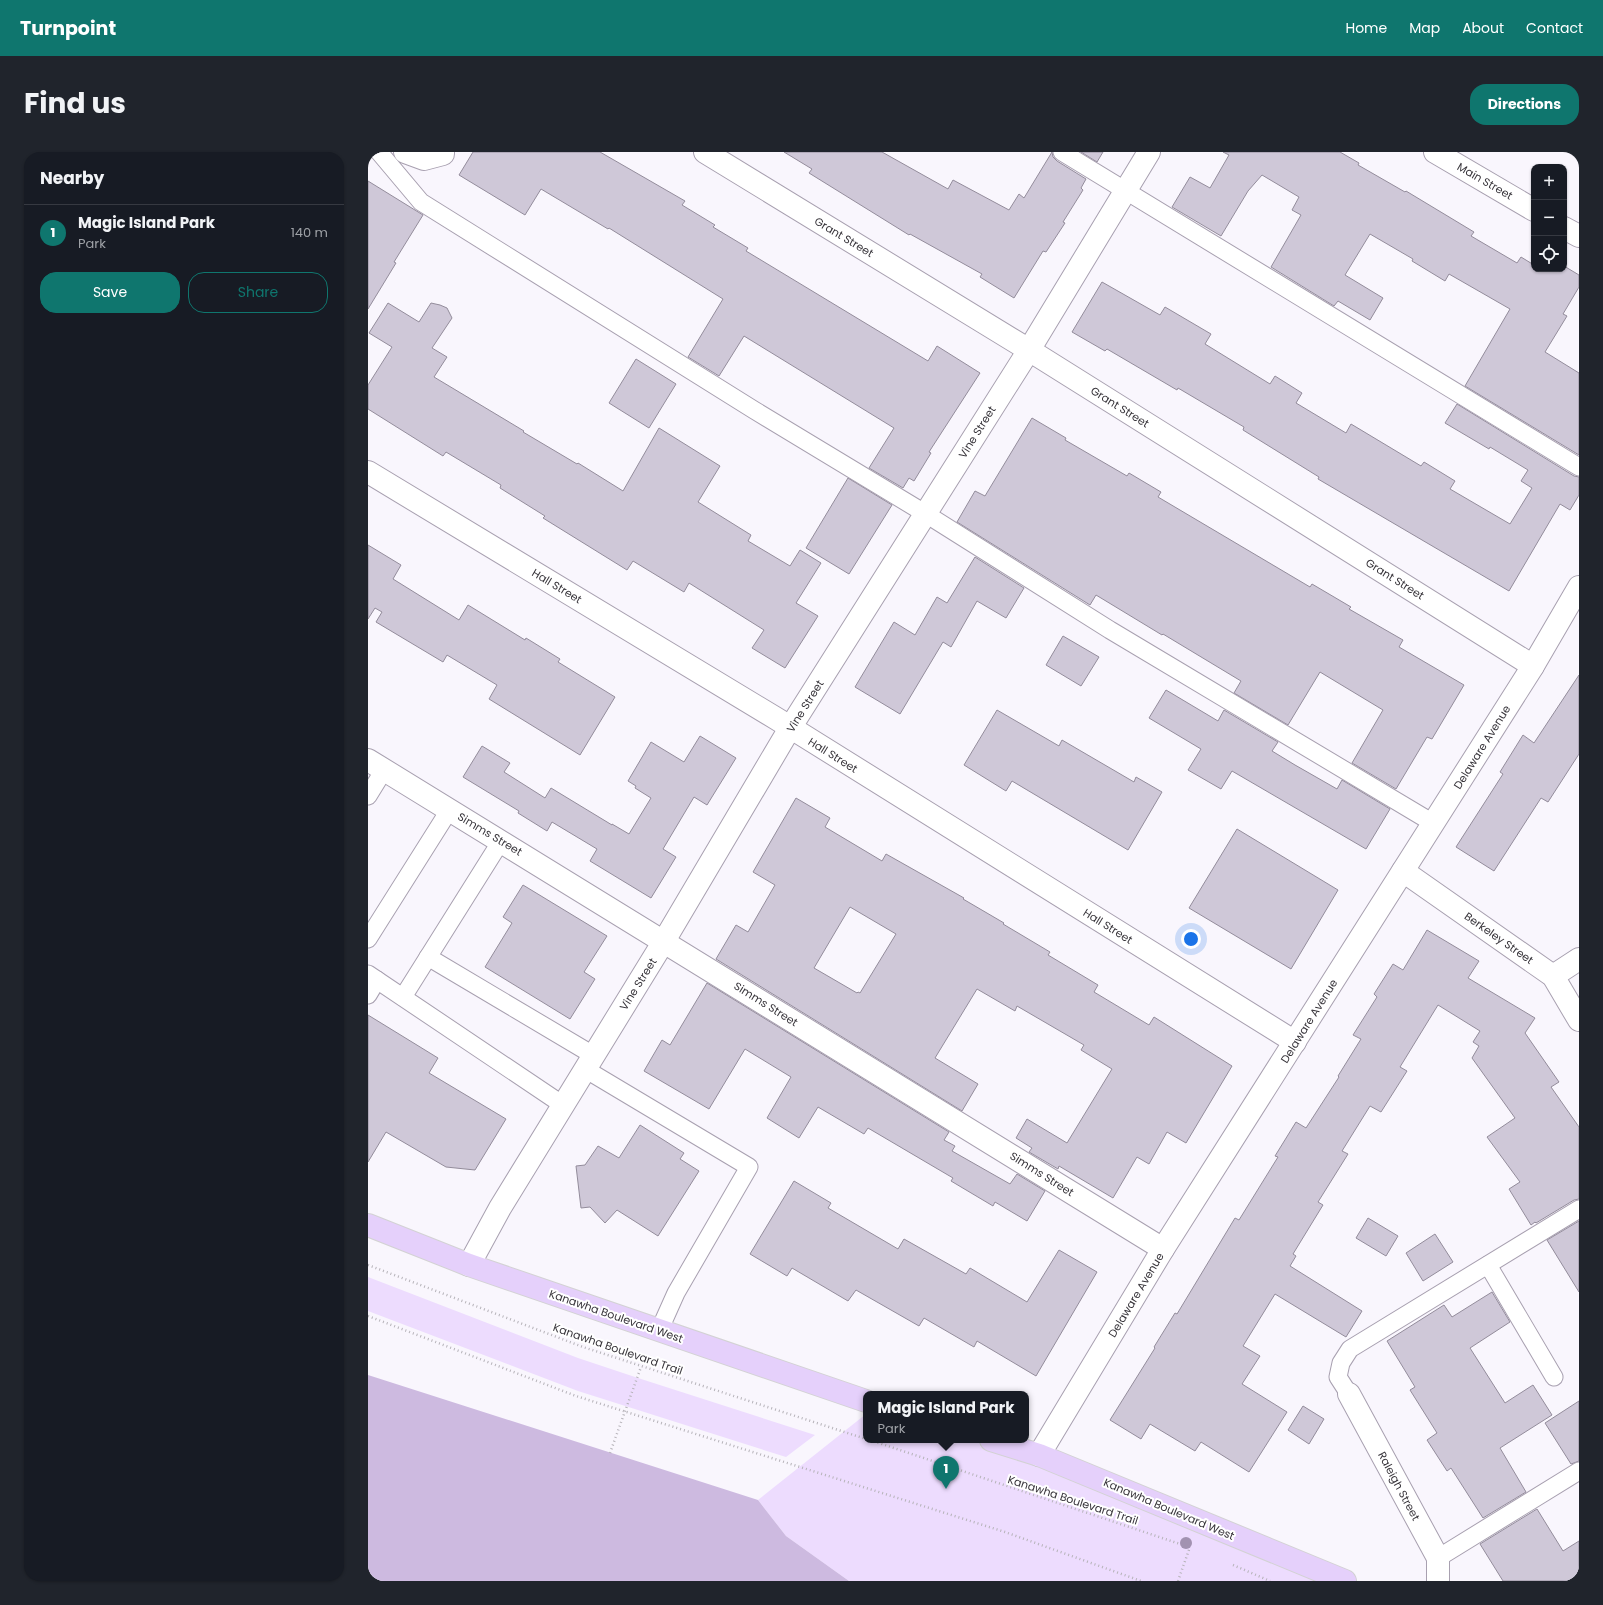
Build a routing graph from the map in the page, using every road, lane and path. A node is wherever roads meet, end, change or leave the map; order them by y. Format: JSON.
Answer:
{"nodes":[{"id":1,"x":379,"y":152,"type":"edge"},
{"id":2,"x":405,"y":152,"type":"edge"},
{"id":3,"x":444,"y":152,"type":"edge"},
{"id":4,"x":705,"y":152,"type":"edge"},
{"id":5,"x":1062,"y":152,"type":"edge"},
{"id":6,"x":1149,"y":152,"type":"edge"},
{"id":7,"x":1435,"y":152,"type":"edge"},
{"id":8,"x":1125,"y":192,"type":"junction"},
{"id":9,"x":1531,"y":208,"type":"edge"},
{"id":10,"x":1567,"y":230,"type":"edge"},
{"id":11,"x":1579,"y":236,"type":"edge"},
{"id":12,"x":1030,"y":350,"type":"junction"},
{"id":13,"x":1579,"y":467,"type":"edge"},
{"id":14,"x":368,"y":472,"type":"edge"},
{"id":15,"x":926,"y":514,"type":"junction"},
{"id":16,"x":1579,"y":587,"type":"edge"},
{"id":17,"x":1533,"y":666,"type":"junction"},
{"id":18,"x":790,"y":728,"type":"junction"},
{"id":19,"x":376,"y":765,"type":"edge"},
{"id":20,"x":368,"y":796,"type":"edge"},
{"id":21,"x":450,"y":810,"type":"junction"},
{"id":22,"x":1433,"y":823,"type":"junction"},
{"id":23,"x":501,"y":841,"type":"junction"},
{"id":24,"x":1403,"y":871,"type":"junction"},
{"id":25,"x":368,"y":939,"type":"edge"},
{"id":26,"x":664,"y":941,"type":"junction"},
{"id":27,"x":428,"y":957,"type":"junction"},
{"id":28,"x":1579,"y":959,"type":"edge"},
{"id":29,"x":1553,"y":976,"type":"junction"},
{"id":30,"x":373,"y":977,"type":"edge"},
{"id":31,"x":368,"y":995,"type":"edge"},
{"id":32,"x":403,"y":997,"type":"junction"},
{"id":33,"x":1579,"y":1020,"type":"edge"},
{"id":34,"x":1295,"y":1042,"type":"junction"},
{"id":35,"x":589,"y":1062,"type":"junction"},
{"id":36,"x":562,"y":1105,"type":"junction"},
{"id":37,"x":1579,"y":1209,"type":"edge"},
{"id":38,"x":368,"y":1225,"type":"edge"},
{"id":39,"x":1163,"y":1249,"type":"junction"},
{"id":40,"x":368,"y":1265,"type":"edge"},
{"id":41,"x":469,"y":1265,"type":"junction"},
{"id":42,"x":1488,"y":1265,"type":"junction"},
{"id":43,"x":368,"y":1316,"type":"edge"},
{"id":44,"x":659,"y":1331,"type":"junction"},
{"id":45,"x":641,"y":1367,"type":"junction"},
{"id":46,"x":1554,"y":1377,"type":"dead end"},
{"id":47,"x":1349,"y":1394,"type":"joint"},
{"id":48,"x":863,"y":1400,"type":"edge"},
{"id":49,"x":625,"y":1412,"type":"junction"},
{"id":50,"x":863,"y":1438,"type":"edge"},
{"id":51,"x":879,"y":1443,"type":"edge"},
{"id":52,"x":1001,"y":1443,"type":"edge"},
{"id":53,"x":610,"y":1453,"type":"dead end"},
{"id":54,"x":1039,"y":1455,"type":"junction"},
{"id":55,"x":1579,"y":1471,"type":"edge"},
{"id":56,"x":1438,"y":1558,"type":"junction"},
{"id":57,"x":1226,"y":1563,"type":"dead end"},
{"id":58,"x":1141,"y":1581,"type":"edge"},
{"id":59,"x":1178,"y":1581,"type":"edge"},
{"id":60,"x":1270,"y":1581,"type":"edge"},
{"id":61,"x":1345,"y":1581,"type":"edge"},
{"id":62,"x":1438,"y":1581,"type":"edge"}],
"edges":[{"from":1,"to":15,"type":"lane"},
{"from":2,"to":3,"type":"street"},
{"from":4,"to":12,"type":"street","name":"Grant Street"},
{"from":5,"to":8,"type":"lane"},
{"from":6,"to":8,"type":"street","name":"Vine Street"},
{"from":7,"to":9,"type":"street","name":"Main Street"},
{"from":8,"to":12,"type":"street","name":"Vine Street"},
{"from":8,"to":13,"type":"lane"},
{"from":10,"to":11,"type":"street"},
{"from":12,"to":15,"type":"street","name":"Vine Street"},
{"from":12,"to":17,"type":"street","name":"Grant Street"},
{"from":14,"to":18,"type":"street","name":"Hall Street"},
{"from":15,"to":18,"type":"street","name":"Vine Street"},
{"from":15,"to":22,"type":"lane"},
{"from":16,"to":17,"type":"street","name":"Delaware Avenue"},
{"from":17,"to":22,"type":"street","name":"Delaware Avenue"},
{"from":18,"to":26,"type":"street","name":"Vine Street"},
{"from":18,"to":34,"type":"street","name":"Hall Street"},
{"from":19,"to":20,"type":"lane"},
{"from":19,"to":21,"type":"street","name":"Simms Street"},
{"from":21,"to":23,"type":"street","name":"Simms Street"},
{"from":21,"to":25,"type":"lane"},
{"from":22,"to":24,"type":"street","name":"Delaware Avenue"},
{"from":23,"to":26,"type":"street","name":"Simms Street"},
{"from":23,"to":27,"type":"lane"},
{"from":24,"to":29,"type":"street","name":"Berkeley Street"},
{"from":24,"to":34,"type":"street","name":"Delaware Avenue"},
{"from":26,"to":35,"type":"street","name":"Vine Street"},
{"from":26,"to":39,"type":"street","name":"Simms Street"},
{"from":27,"to":32,"type":"lane"},
{"from":27,"to":35,"type":"lane"},
{"from":28,"to":29,"type":"street"},
{"from":29,"to":33,"type":"street","name":"Berkeley Street"},
{"from":30,"to":31,"type":"lane"},
{"from":30,"to":32,"type":"lane"},
{"from":32,"to":36,"type":"lane"},
{"from":34,"to":39,"type":"street","name":"Delaware Avenue"},
{"from":35,"to":36,"type":"street","name":"Vine Street"},
{"from":35,"to":44,"type":"lane"},
{"from":36,"to":41,"type":"street","name":"Vine Street"},
{"from":37,"to":42,"type":"lane"},
{"from":38,"to":41,"type":"main road","name":"Kanawha Boulevard West"},
{"from":39,"to":54,"type":"street","name":"Delaware Avenue"},
{"from":40,"to":45,"type":"path","name":"Kanawha Boulevard Trail"},
{"from":41,"to":44,"type":"main road","name":"Kanawha Boulevard West"},
{"from":42,"to":46,"type":"lane"},
{"from":42,"to":47,"type":"lane"},
{"from":43,"to":49,"type":"path"},
{"from":44,"to":48,"type":"main road","name":"Kanawha Boulevard West"},
{"from":45,"to":49,"type":"path"},
{"from":45,"to":50,"type":"path","name":"Kanawha Boulevard Trail"},
{"from":47,"to":56,"type":"street","name":"Raleigh Street"},
{"from":49,"to":53,"type":"path"},
{"from":49,"to":58,"type":"path"},
{"from":51,"to":59,"type":"path","name":"Kanawha Boulevard Trail"},
{"from":52,"to":54,"type":"main road","name":"Kanawha Boulevard West"},
{"from":54,"to":61,"type":"main road","name":"Kanawha Boulevard West"},
{"from":55,"to":56,"type":"lane"},
{"from":56,"to":62,"type":"street","name":"Raleigh Street"},
{"from":57,"to":60,"type":"path"}]}
